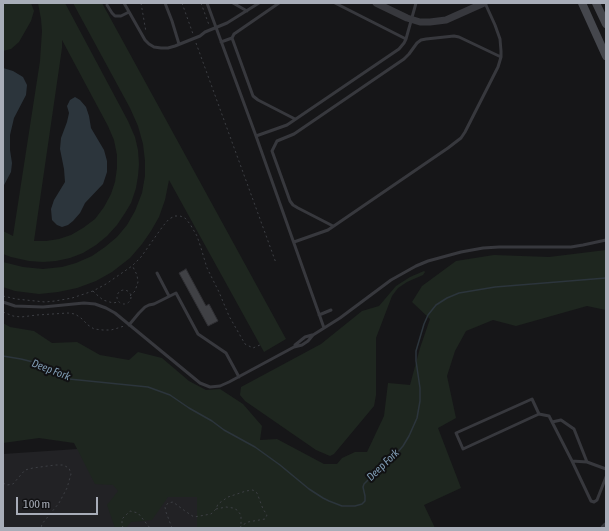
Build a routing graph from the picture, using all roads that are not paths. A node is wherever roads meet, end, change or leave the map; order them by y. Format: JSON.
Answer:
{"nodes":[{"id":1,"x":124,"y":3,"type":"edge"},
{"id":2,"x":165,"y":3,"type":"edge"},
{"id":3,"x":206,"y":3,"type":"edge"},
{"id":4,"x":233,"y":3,"type":"edge"},
{"id":5,"x":259,"y":3,"type":"edge"},
{"id":6,"x":279,"y":3,"type":"edge"},
{"id":7,"x":335,"y":3,"type":"edge"},
{"id":8,"x":376,"y":3,"type":"edge"},
{"id":9,"x":416,"y":3,"type":"edge"},
{"id":10,"x":484,"y":3,"type":"edge"},
{"id":11,"x":582,"y":3,"type":"edge"},
{"id":12,"x":596,"y":3,"type":"edge"},
{"id":13,"x":107,"y":5,"type":"dead end"},
{"id":14,"x":247,"y":11,"type":"junction"},
{"id":15,"x":129,"y":12,"type":"junction"},
{"id":16,"x":411,"y":20,"type":"junction"},
{"id":17,"x":606,"y":24,"type":"edge"},
{"id":18,"x":216,"y":28,"type":"junction"},
{"id":19,"x":232,"y":38,"type":"junction"},
{"id":20,"x":406,"y":39,"type":"junction"},
{"id":21,"x":221,"y":42,"type":"junction"},
{"id":22,"x":179,"y":44,"type":"junction"},
{"id":23,"x":606,"y":56,"type":"edge"},
{"id":24,"x":501,"y":57,"type":"junction"},
{"id":25,"x":295,"y":119,"type":"junction"},
{"id":26,"x":256,"y":136,"type":"junction"},
{"id":27,"x":333,"y":226,"type":"junction"},
{"id":28,"x":606,"y":240,"type":"edge"},
{"id":29,"x":294,"y":242,"type":"junction"},
{"id":30,"x":156,"y":273,"type":"dead end"},
{"id":31,"x":169,"y":296,"type":"junction"},
{"id":32,"x":3,"y":302,"type":"edge"},
{"id":33,"x":331,"y":310,"type":"dead end"},
{"id":34,"x":319,"y":315,"type":"junction"},
{"id":35,"x":128,"y":324,"type":"junction"},
{"id":36,"x":324,"y":328,"type":"junction"},
{"id":37,"x":239,"y":377,"type":"junction"},
{"id":38,"x":539,"y":414,"type":"junction"},
{"id":39,"x":552,"y":422,"type":"junction"},
{"id":40,"x":572,"y":461,"type":"junction"},
{"id":41,"x":587,"y":462,"type":"junction"},
{"id":42,"x":606,"y":468,"type":"edge"},
{"id":43,"x":606,"y":477,"type":"edge"}],
"edges":[{"from":1,"to":15,"type":"lane"},
{"from":2,"to":22,"type":"lane"},
{"from":3,"to":18,"type":"lane"},
{"from":4,"to":14,"type":"lane"},
{"from":5,"to":14,"type":"lane"},
{"from":6,"to":19,"type":"lane"},
{"from":7,"to":20,"type":"lane"},
{"from":8,"to":16,"type":"street"},
{"from":9,"to":16,"type":"lane"},
{"from":10,"to":16,"type":"street"},
{"from":10,"to":24,"type":"lane"},
{"from":11,"to":23,"type":"main road"},
{"from":12,"to":17,"type":"main road"},
{"from":13,"to":15,"type":"lane"},
{"from":14,"to":18,"type":"lane"},
{"from":15,"to":22,"type":"lane"},
{"from":16,"to":20,"type":"lane"},
{"from":18,"to":21,"type":"lane"},
{"from":18,"to":22,"type":"lane"},
{"from":19,"to":21,"type":"lane"},
{"from":19,"to":25,"type":"lane"},
{"from":20,"to":25,"type":"lane"},
{"from":21,"to":26,"type":"lane"},
{"from":24,"to":27,"type":"lane"},
{"from":24,"to":27,"type":"lane"},
{"from":25,"to":26,"type":"lane"},
{"from":26,"to":29,"type":"lane"},
{"from":27,"to":29,"type":"lane"},
{"from":28,"to":36,"type":"lane"},
{"from":29,"to":34,"type":"lane"},
{"from":30,"to":31,"type":"lane"},
{"from":31,"to":35,"type":"lane"},
{"from":31,"to":37,"type":"lane"},
{"from":32,"to":35,"type":"lane"},
{"from":33,"to":34,"type":"lane"},
{"from":34,"to":36,"type":"lane"},
{"from":35,"to":37,"type":"lane"},
{"from":36,"to":37,"type":"lane"},
{"from":38,"to":38,"type":"lane"},
{"from":38,"to":39,"type":"lane"},
{"from":39,"to":40,"type":"lane"},
{"from":39,"to":41,"type":"lane"},
{"from":40,"to":41,"type":"lane"},
{"from":40,"to":43,"type":"lane"},
{"from":41,"to":42,"type":"lane"}]}
